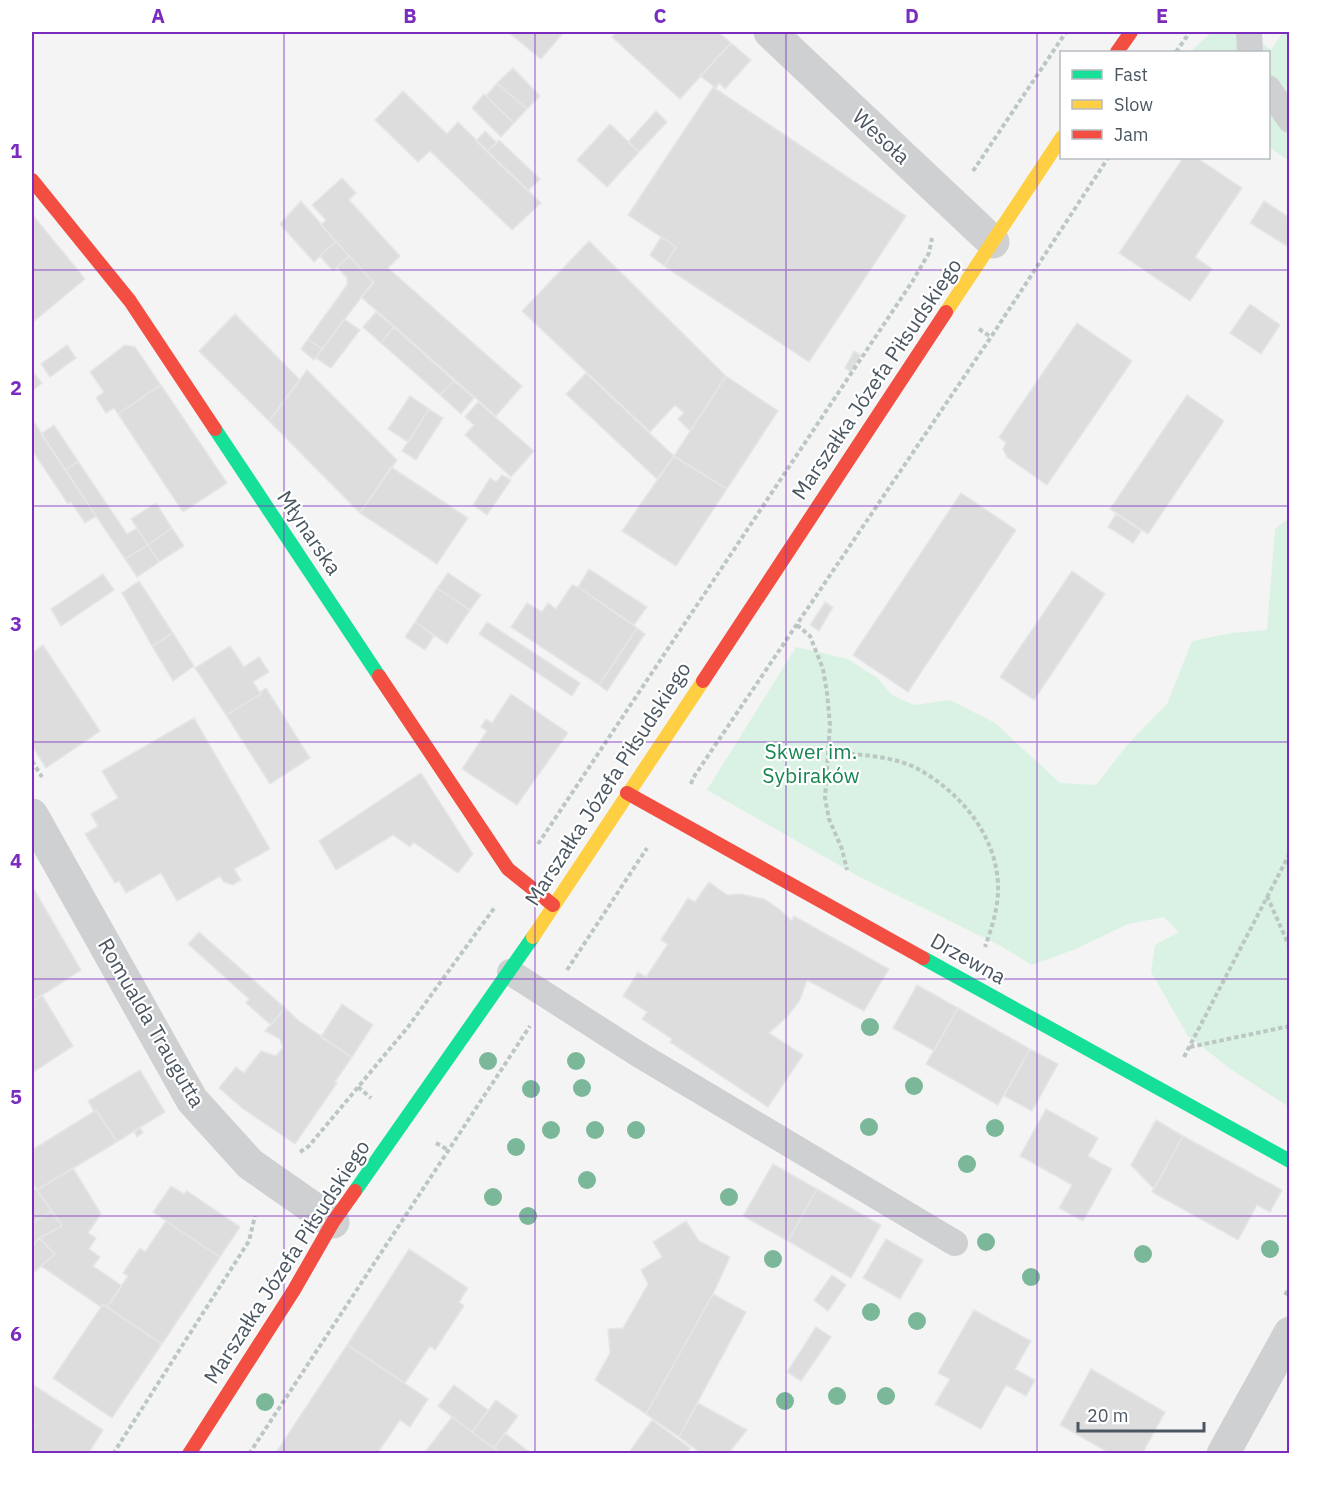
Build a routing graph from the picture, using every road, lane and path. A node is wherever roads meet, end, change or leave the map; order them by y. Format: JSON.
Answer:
{"nodes":[{"id":1,"x":770,"y":32,"type":"edge"},
{"id":2,"x":1066,"y":32,"type":"edge"},
{"id":3,"x":1131,"y":32,"type":"edge"},
{"id":4,"x":1190,"y":32,"type":"edge"},
{"id":5,"x":1249,"y":32,"type":"edge"},
{"id":6,"x":1118,"y":51,"type":"edge"},
{"id":7,"x":1177,"y":51,"type":"edge"},
{"id":8,"x":1251,"y":51,"type":"edge"},
{"id":9,"x":1270,"y":90,"type":"edge"},
{"id":10,"x":1290,"y":120,"type":"edge"},
{"id":11,"x":1060,"y":140,"type":"edge"},
{"id":12,"x":1107,"y":159,"type":"edge"},
{"id":13,"x":969,"y":177,"type":"dead end"},
{"id":14,"x":32,"y":180,"type":"edge"},
{"id":15,"x":993,"y":242,"type":"junction"},
{"id":16,"x":912,"y":282,"type":"dead end"},
{"id":17,"x":796,"y":625,"type":"junction"},
{"id":18,"x":828,"y":752,"type":"junction"},
{"id":19,"x":693,"y":778,"type":"dead end"},
{"id":20,"x":627,"y":793,"type":"junction"},
{"id":21,"x":32,"y":815,"type":"edge"},
{"id":22,"x":654,"y":843,"type":"dead end"},
{"id":23,"x":1290,"y":853,"type":"edge"},
{"id":24,"x":847,"y":871,"type":"dead end"},
{"id":25,"x":517,"y":875,"type":"junction"},
{"id":26,"x":1267,"y":896,"type":"junction"},
{"id":27,"x":553,"y":905,"type":"junction"},
{"id":28,"x":985,"y":948,"type":"dead end"},
{"id":29,"x":1290,"y":948,"type":"edge"},
{"id":30,"x":510,"y":972,"type":"junction"},
{"id":31,"x":549,"y":998,"type":"junction"},
{"id":32,"x":1290,"y":1026,"type":"edge"},
{"id":33,"x":1189,"y":1047,"type":"junction"},
{"id":34,"x":1180,"y":1063,"type":"dead end"},
{"id":35,"x":358,"y":1087,"type":"junction"},
{"id":36,"x":371,"y":1098,"type":"dead end"},
{"id":37,"x":293,"y":1157,"type":"dead end"},
{"id":38,"x":1290,"y":1161,"type":"edge"},
{"id":39,"x":246,"y":1210,"type":"dead end"},
{"id":40,"x":333,"y":1222,"type":"junction"},
{"id":41,"x":955,"y":1243,"type":"dead end"},
{"id":42,"x":1290,"y":1333,"type":"edge"},
{"id":43,"x":113,"y":1454,"type":"edge"},
{"id":44,"x":189,"y":1454,"type":"edge"},
{"id":45,"x":249,"y":1454,"type":"edge"},
{"id":46,"x":1223,"y":1454,"type":"edge"}],
"edges":[{"from":1,"to":15,"type":"street","name":"Wesoła"},
{"from":2,"to":13,"type":"path"},
{"from":3,"to":6,"type":"street"},
{"from":4,"to":7,"type":"path"},
{"from":5,"to":8,"type":"lane"},
{"from":9,"to":10,"type":"lane"},
{"from":11,"to":15,"type":"street","name":"Marszałka Józefa Piłsudskiego"},
{"from":12,"to":17,"type":"path"},
{"from":14,"to":25,"type":"street","name":"Młynarska"},
{"from":15,"to":20,"type":"street","name":"Marszałka Józefa Piłsudskiego"},
{"from":16,"to":25,"type":"path"},
{"from":17,"to":18,"type":"path"},
{"from":17,"to":19,"type":"path"},
{"from":18,"to":24,"type":"path"},
{"from":18,"to":28,"type":"path"},
{"from":20,"to":27,"type":"street","name":"Marszałka Józefa Piłsudskiego"},
{"from":20,"to":38,"type":"street","name":"Drzewna"},
{"from":21,"to":40,"type":"street","name":"Romualda Traugutta"},
{"from":22,"to":31,"type":"path"},
{"from":23,"to":26,"type":"path"},
{"from":25,"to":27,"type":"street","name":"Młynarska"},
{"from":25,"to":35,"type":"path"},
{"from":26,"to":29,"type":"path"},
{"from":26,"to":33,"type":"path"},
{"from":27,"to":30,"type":"street","name":"Marszałka Józefa Piłsudskiego"},
{"from":30,"to":31,"type":"lane"},
{"from":30,"to":40,"type":"street","name":"Marszałka Józefa Piłsudskiego"},
{"from":31,"to":41,"type":"lane"},
{"from":31,"to":45,"type":"path"},
{"from":32,"to":33,"type":"path"},
{"from":33,"to":34,"type":"path"},
{"from":35,"to":36,"type":"path"},
{"from":35,"to":37,"type":"path"},
{"from":39,"to":43,"type":"path"},
{"from":40,"to":44,"type":"street","name":"Marszałka Józefa Piłsudskiego"},
{"from":42,"to":46,"type":"street"}]}
